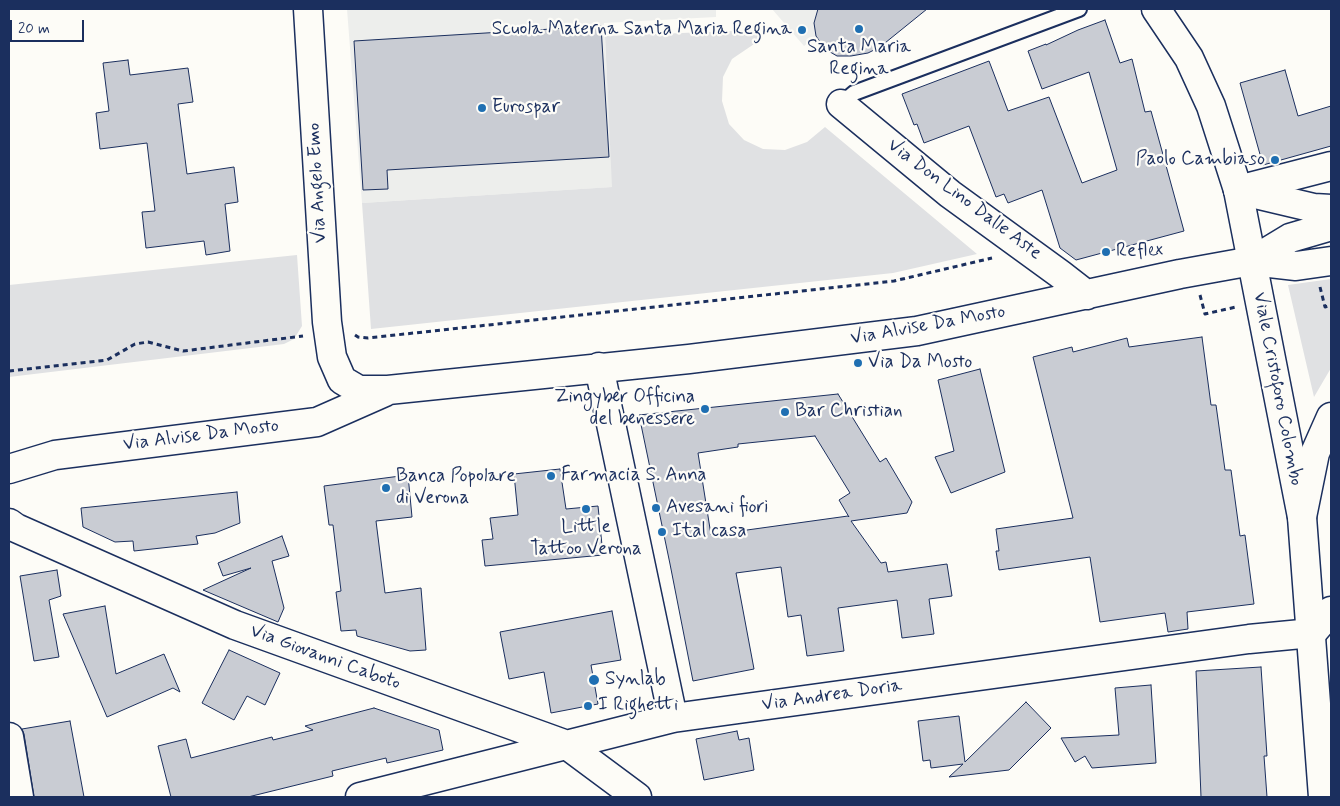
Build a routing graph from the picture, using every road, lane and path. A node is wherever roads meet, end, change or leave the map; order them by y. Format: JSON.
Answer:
{"nodes":[{"id":1,"x":308,"y":9,"type":"edge"},
{"id":2,"x":1079,"y":9,"type":"edge"},
{"id":3,"x":1156,"y":9,"type":"edge"},
{"id":4,"x":841,"y":104,"type":"joint"},
{"id":5,"x":1331,"y":166,"type":"edge"},
{"id":6,"x":1238,"y":190,"type":"junction"},
{"id":7,"x":1331,"y":209,"type":"edge"},
{"id":8,"x":1331,"y":226,"type":"edge"},
{"id":9,"x":993,"y":258,"type":"dead end"},
{"id":10,"x":1252,"y":261,"type":"junction"},
{"id":11,"x":1331,"y":261,"type":"edge"},
{"id":12,"x":1320,"y":287,"type":"dead end"},
{"id":13,"x":1087,"y":295,"type":"junction"},
{"id":14,"x":1331,"y":305,"type":"edge"},
{"id":15,"x":1222,"y":311,"type":"dead end"},
{"id":16,"x":1205,"y":314,"type":"dead end"},
{"id":17,"x":351,"y":331,"type":"dead end"},
{"id":18,"x":286,"y":339,"type":"dead end"},
{"id":19,"x":332,"y":357,"type":"joint"},
{"id":20,"x":599,"y":367,"type":"junction"},
{"id":21,"x":9,"y":371,"type":"edge"},
{"id":22,"x":388,"y":390,"type":"junction"},
{"id":23,"x":1331,"y":417,"type":"edge"},
{"id":24,"x":9,"y":469,"type":"edge"},
{"id":25,"x":1302,"y":518,"type":"junction"},
{"id":26,"x":9,"y":523,"type":"edge"},
{"id":27,"x":1331,"y":611,"type":"edge"},
{"id":28,"x":1312,"y":633,"type":"junction"},
{"id":29,"x":673,"y":718,"type":"junction"},
{"id":30,"x":9,"y":737,"type":"edge"},
{"id":31,"x":567,"y":745,"type":"junction"},
{"id":32,"x":19,"y":797,"type":"edge"},
{"id":33,"x":360,"y":797,"type":"edge"},
{"id":34,"x":637,"y":797,"type":"edge"},
{"id":35,"x":1322,"y":797,"type":"edge"}],
"edges":[{"from":1,"to":19,"type":"street","name":"Via Angelo Emo"},
{"from":2,"to":4,"type":"lane"},
{"from":3,"to":6,"type":"street"},
{"from":4,"to":13,"type":"street","name":"Via Don Lino Dalle Aste"},
{"from":5,"to":6,"type":"street"},
{"from":6,"to":7,"type":"street"},
{"from":6,"to":10,"type":"street"},
{"from":8,"to":10,"type":"street"},
{"from":9,"to":17,"type":"path"},
{"from":10,"to":11,"type":"street","name":"Viale Cristoforo Colombo"},
{"from":10,"to":13,"type":"street","name":"Via Alvise Da Mosto"},
{"from":10,"to":25,"type":"street","name":"Viale Cristoforo Colombo"},
{"from":12,"to":14,"type":"path"},
{"from":13,"to":20,"type":"street","name":"Via Alvise Da Mosto"},
{"from":15,"to":16,"type":"path"},
{"from":18,"to":21,"type":"path"},
{"from":19,"to":22,"type":"street","name":"Via Alvise Da Mosto"},
{"from":20,"to":22,"type":"street","name":"Via Alvise Da Mosto"},
{"from":20,"to":29,"type":"street"},
{"from":22,"to":24,"type":"street","name":"Via Alvise Da Mosto"},
{"from":23,"to":25,"type":"street","name":"Viale Cristoforo Colombo"},
{"from":25,"to":28,"type":"street","name":"Viale Cristoforo Colombo"},
{"from":26,"to":31,"type":"street","name":"Via Giovanni Caboto"},
{"from":27,"to":28,"type":"street"},
{"from":28,"to":29,"type":"street","name":"Via Andrea Doria"},
{"from":28,"to":35,"type":"street","name":"Viale Cristoforo Colombo"},
{"from":29,"to":31,"type":"street","name":"Via Andrea Doria"},
{"from":30,"to":32,"type":"street"},
{"from":31,"to":33,"type":"street","name":"Via Andrea Doria"},
{"from":31,"to":34,"type":"street","name":"Via Giovanni Caboto"}]}
